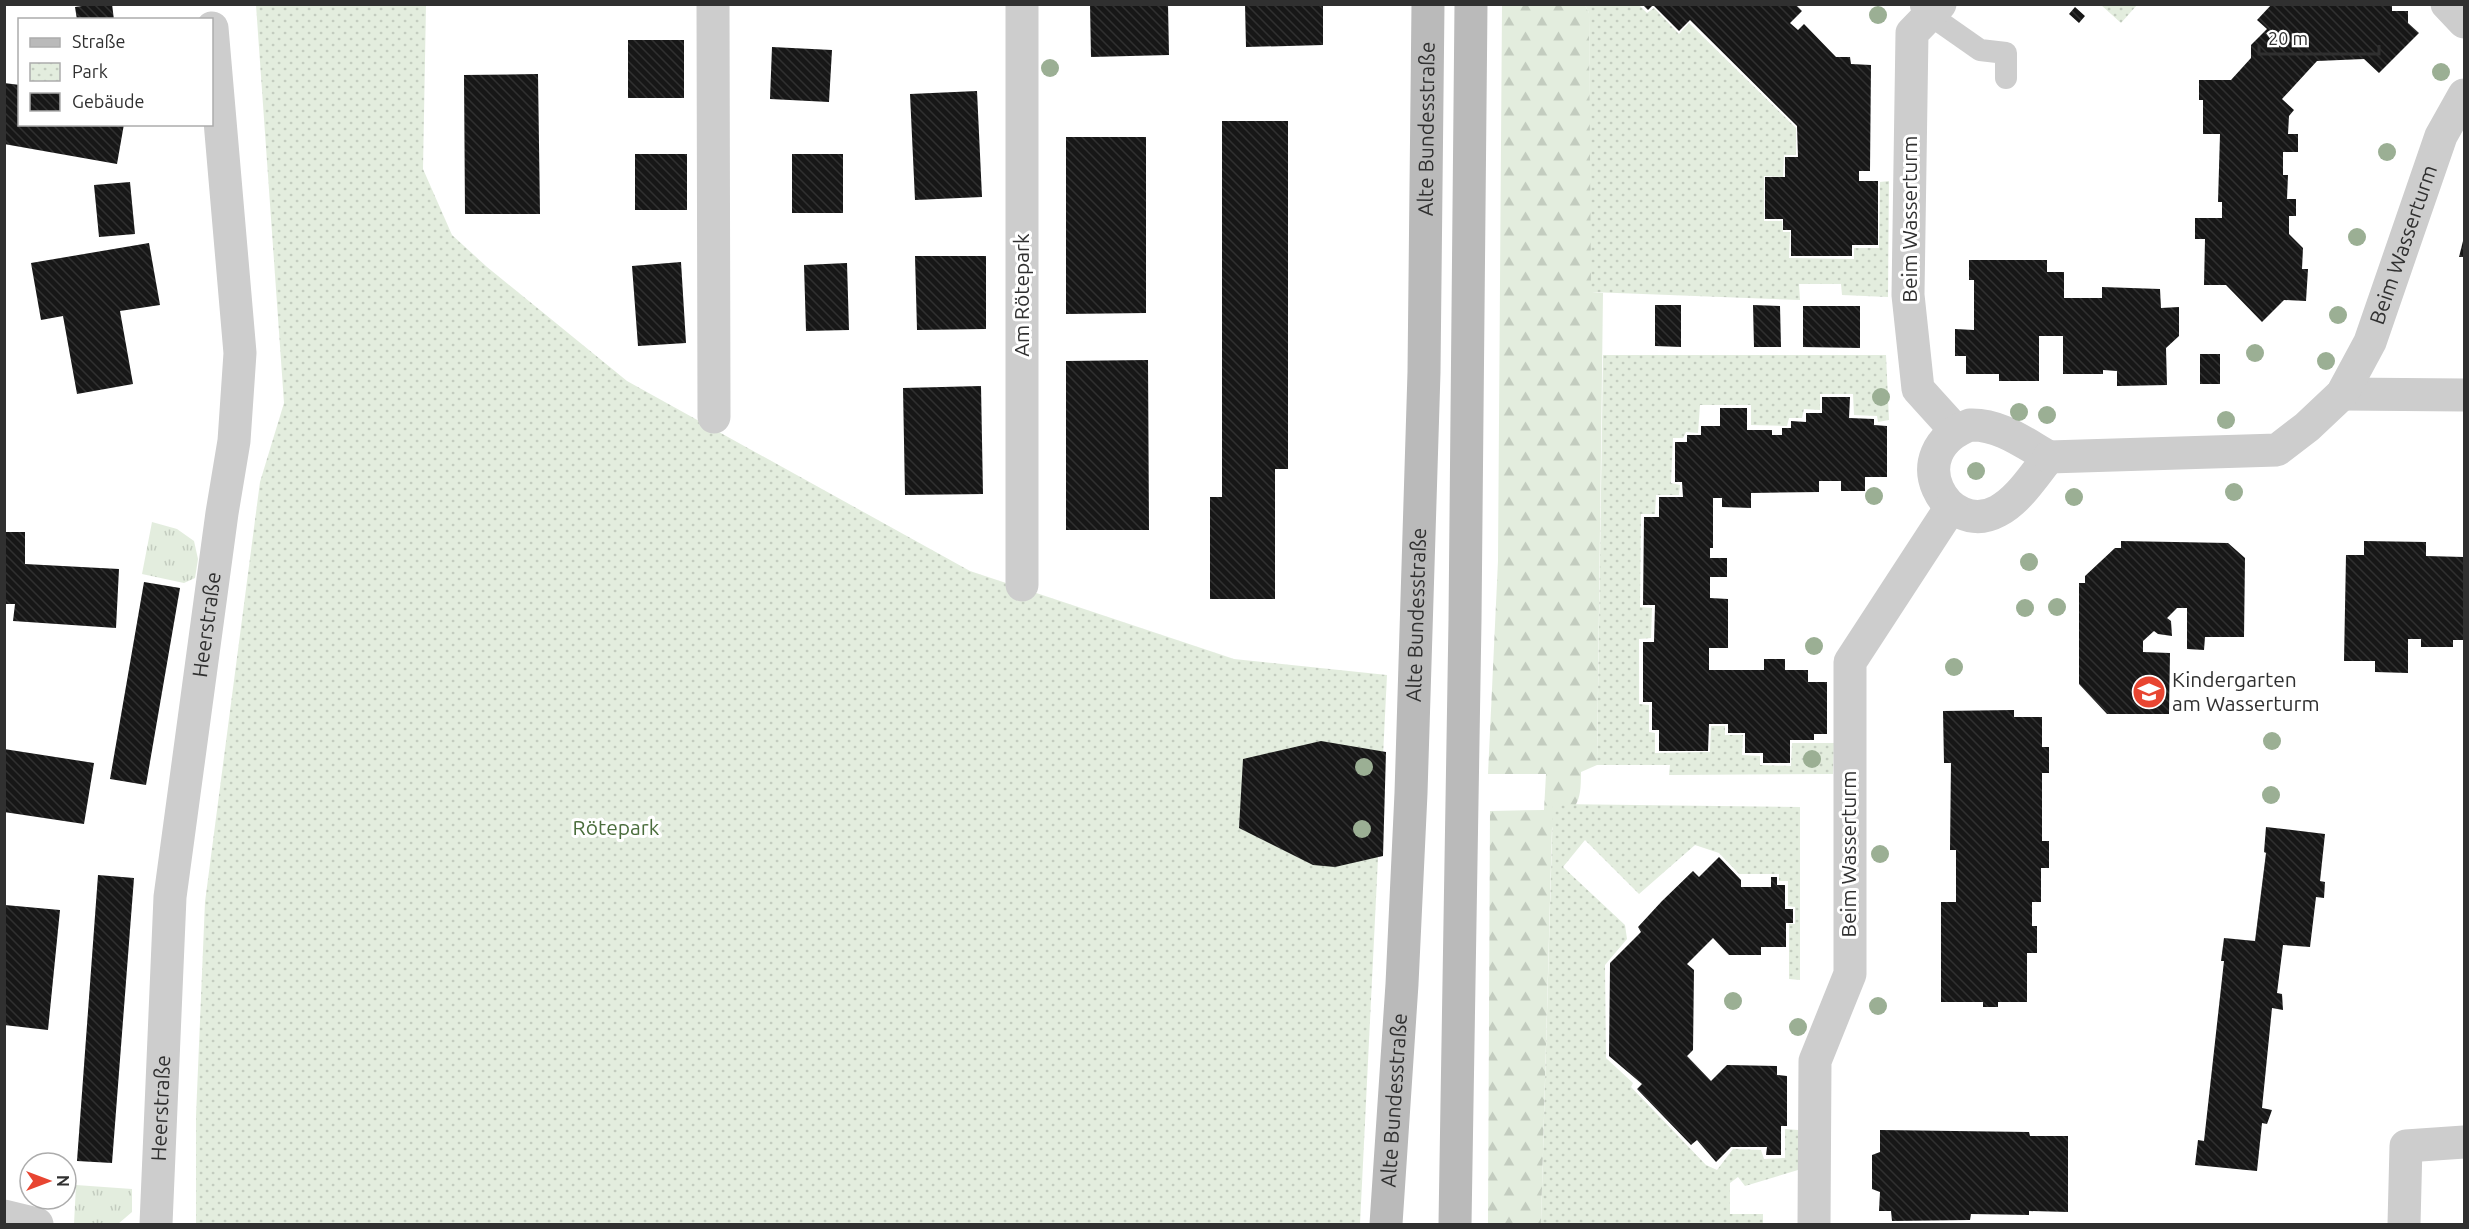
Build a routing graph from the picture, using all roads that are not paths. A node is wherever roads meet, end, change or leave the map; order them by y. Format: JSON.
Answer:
{"nodes":[{"id":1,"x":712,"y":4,"type":"edge"},
{"id":2,"x":1022,"y":4,"type":"edge"},
{"id":3,"x":1428,"y":4,"type":"edge"},
{"id":4,"x":1471,"y":4,"type":"edge"},
{"id":5,"x":2447,"y":4,"type":"edge"},
{"id":6,"x":1930,"y":8,"type":"edge"},
{"id":7,"x":2464,"y":22,"type":"edge"},
{"id":8,"x":213,"y":40,"type":"edge"},
{"id":9,"x":2006,"y":78,"type":"dead end"},
{"id":10,"x":2464,"y":95,"type":"edge"},
{"id":11,"x":2342,"y":394,"type":"junction"},
{"id":12,"x":2464,"y":395,"type":"edge"},
{"id":13,"x":714,"y":417,"type":"dead end"},
{"id":14,"x":1956,"y":430,"type":"junction"},
{"id":15,"x":2049,"y":458,"type":"junction"},
{"id":16,"x":1951,"y":507,"type":"junction"},
{"id":17,"x":1022,"y":585,"type":"dead end"},
{"id":18,"x":2464,"y":1142,"type":"edge"},
{"id":19,"x":4,"y":1216,"type":"edge"},
{"id":20,"x":37,"y":1224,"type":"edge"},
{"id":21,"x":156,"y":1224,"type":"edge"},
{"id":22,"x":1386,"y":1224,"type":"edge"},
{"id":23,"x":1455,"y":1224,"type":"edge"},
{"id":24,"x":1814,"y":1224,"type":"edge"},
{"id":25,"x":2404,"y":1224,"type":"edge"}],
"edges":[{"from":1,"to":13,"type":"street"},
{"from":2,"to":17,"type":"street","name":"Am Rötepark"},
{"from":3,"to":22,"type":"main road","name":"Alte Bundesstraße"},
{"from":4,"to":23,"type":"main road","name":"Alte Bundesstraße"},
{"from":5,"to":7,"type":"street"},
{"from":6,"to":9,"type":"lane"},
{"from":6,"to":14,"type":"street","name":"Beim Wasserturm"},
{"from":8,"to":21,"type":"street","name":"Heerstraße"},
{"from":10,"to":11,"type":"street","name":"Beim Wasserturm"},
{"from":11,"to":12,"type":"street"},
{"from":11,"to":15,"type":"street","name":"Beim Wasserturm"},
{"from":14,"to":15,"type":"street"},
{"from":14,"to":16,"type":"street"},
{"from":15,"to":16,"type":"street"},
{"from":16,"to":24,"type":"street","name":"Beim Wasserturm"},
{"from":18,"to":25,"type":"street"},
{"from":19,"to":20,"type":"street"}]}
